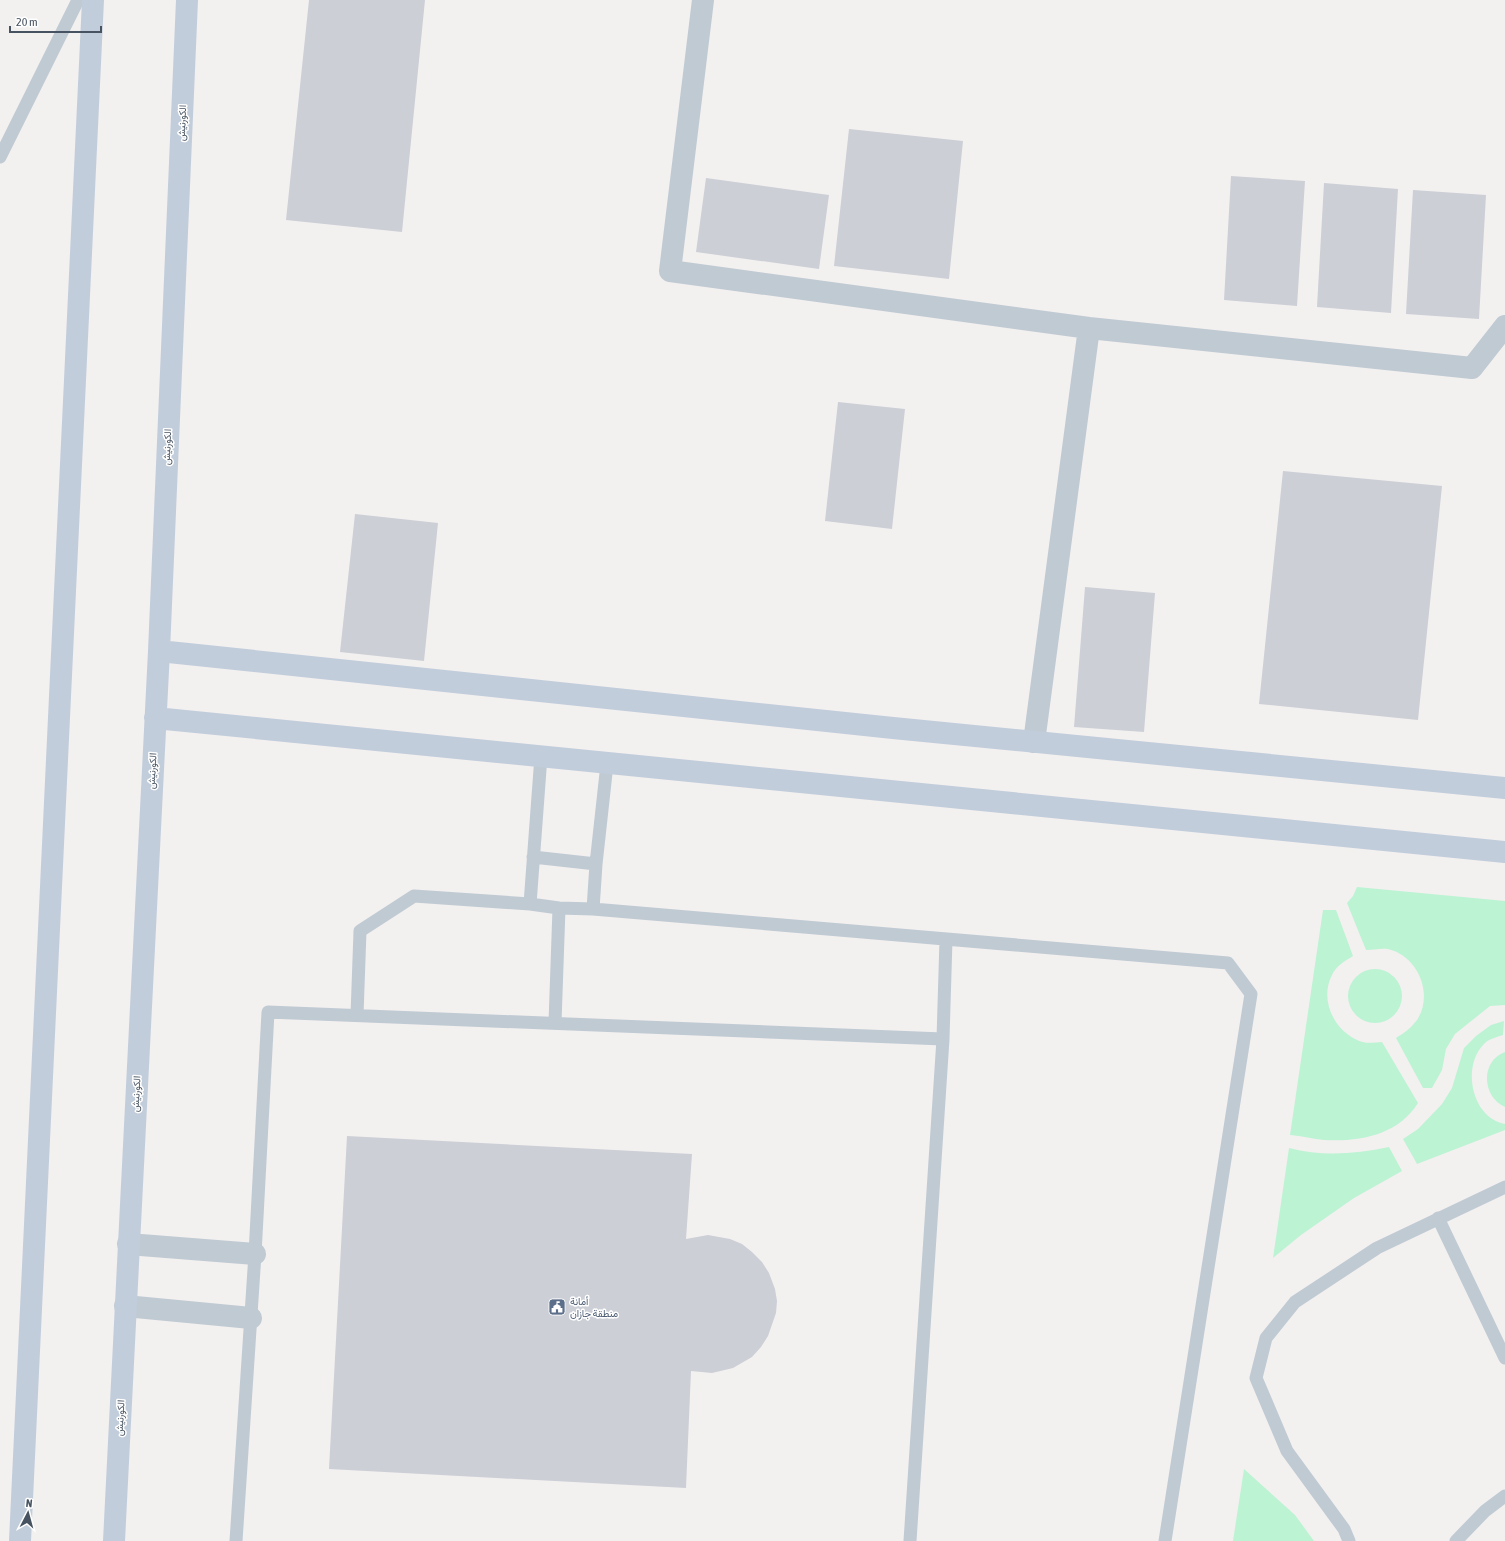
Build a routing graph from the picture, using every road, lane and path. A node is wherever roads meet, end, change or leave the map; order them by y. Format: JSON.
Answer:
{"nodes":[{"id":1,"x":78,"y":0,"type":"edge"},
{"id":2,"x":93,"y":0,"type":"edge"},
{"id":3,"x":187,"y":0,"type":"edge"},
{"id":4,"x":703,"y":0,"type":"edge"},
{"id":5,"x":0,"y":157,"type":"edge"},
{"id":6,"x":1505,"y":326,"type":"edge"},
{"id":7,"x":1089,"y":328,"type":"junction"},
{"id":8,"x":158,"y":651,"type":"junction"},
{"id":9,"x":155,"y":718,"type":"junction"},
{"id":10,"x":1034,"y":742,"type":"junction"},
{"id":11,"x":541,"y":756,"type":"junction"},
{"id":12,"x":607,"y":764,"type":"junction"},
{"id":13,"x":1505,"y":788,"type":"edge"},
{"id":14,"x":1505,"y":852,"type":"edge"},
{"id":15,"x":533,"y":857,"type":"junction"},
{"id":16,"x":596,"y":864,"type":"junction"},
{"id":17,"x":530,"y":904,"type":"junction"},
{"id":18,"x":559,"y":908,"type":"junction"},
{"id":19,"x":593,"y":909,"type":"junction"},
{"id":20,"x":946,"y":939,"type":"junction"},
{"id":21,"x":356,"y":1015,"type":"junction"},
{"id":22,"x":555,"y":1023,"type":"junction"},
{"id":23,"x":943,"y":1039,"type":"junction"},
{"id":24,"x":1505,"y":1186,"type":"edge"},
{"id":25,"x":1438,"y":1218,"type":"junction"},
{"id":26,"x":128,"y":1244,"type":"junction"},
{"id":27,"x":255,"y":1254,"type":"junction"},
{"id":28,"x":125,"y":1306,"type":"junction"},
{"id":29,"x":252,"y":1318,"type":"junction"},
{"id":30,"x":1505,"y":1358,"type":"edge"},
{"id":31,"x":1505,"y":1496,"type":"edge"},
{"id":32,"x":20,"y":1541,"type":"edge"},
{"id":33,"x":114,"y":1541,"type":"edge"},
{"id":34,"x":236,"y":1541,"type":"edge"},
{"id":35,"x":910,"y":1541,"type":"edge"},
{"id":36,"x":1165,"y":1541,"type":"edge"},
{"id":37,"x":1349,"y":1541,"type":"edge"},
{"id":38,"x":1456,"y":1541,"type":"edge"}],
"edges":[{"from":1,"to":5,"type":"lane"},
{"from":2,"to":32,"type":"main road"},
{"from":3,"to":8,"type":"main road","name":"الكورنيش"},
{"from":4,"to":7,"type":"street"},
{"from":6,"to":7,"type":"street"},
{"from":7,"to":10,"type":"street"},
{"from":8,"to":9,"type":"main road","name":"الكورنيش"},
{"from":8,"to":10,"type":"main road"},
{"from":9,"to":11,"type":"main road"},
{"from":9,"to":26,"type":"main road","name":"الكورنيش"},
{"from":10,"to":13,"type":"main road"},
{"from":11,"to":12,"type":"main road"},
{"from":11,"to":15,"type":"lane"},
{"from":12,"to":14,"type":"main road"},
{"from":12,"to":16,"type":"lane"},
{"from":15,"to":16,"type":"lane"},
{"from":15,"to":17,"type":"lane"},
{"from":16,"to":19,"type":"lane"},
{"from":17,"to":18,"type":"lane"},
{"from":17,"to":21,"type":"lane"},
{"from":18,"to":19,"type":"lane"},
{"from":18,"to":22,"type":"lane"},
{"from":19,"to":20,"type":"lane"},
{"from":20,"to":23,"type":"lane"},
{"from":20,"to":36,"type":"lane"},
{"from":21,"to":22,"type":"lane"},
{"from":21,"to":27,"type":"lane"},
{"from":22,"to":23,"type":"lane"},
{"from":23,"to":35,"type":"lane"},
{"from":24,"to":25,"type":"lane"},
{"from":25,"to":30,"type":"lane"},
{"from":25,"to":37,"type":"lane"},
{"from":26,"to":27,"type":"street"},
{"from":26,"to":28,"type":"main road","name":"الكورنيش"},
{"from":27,"to":29,"type":"lane"},
{"from":28,"to":29,"type":"street"},
{"from":28,"to":33,"type":"main road","name":"الكورنيش"},
{"from":29,"to":34,"type":"lane"},
{"from":31,"to":38,"type":"lane"}]}
